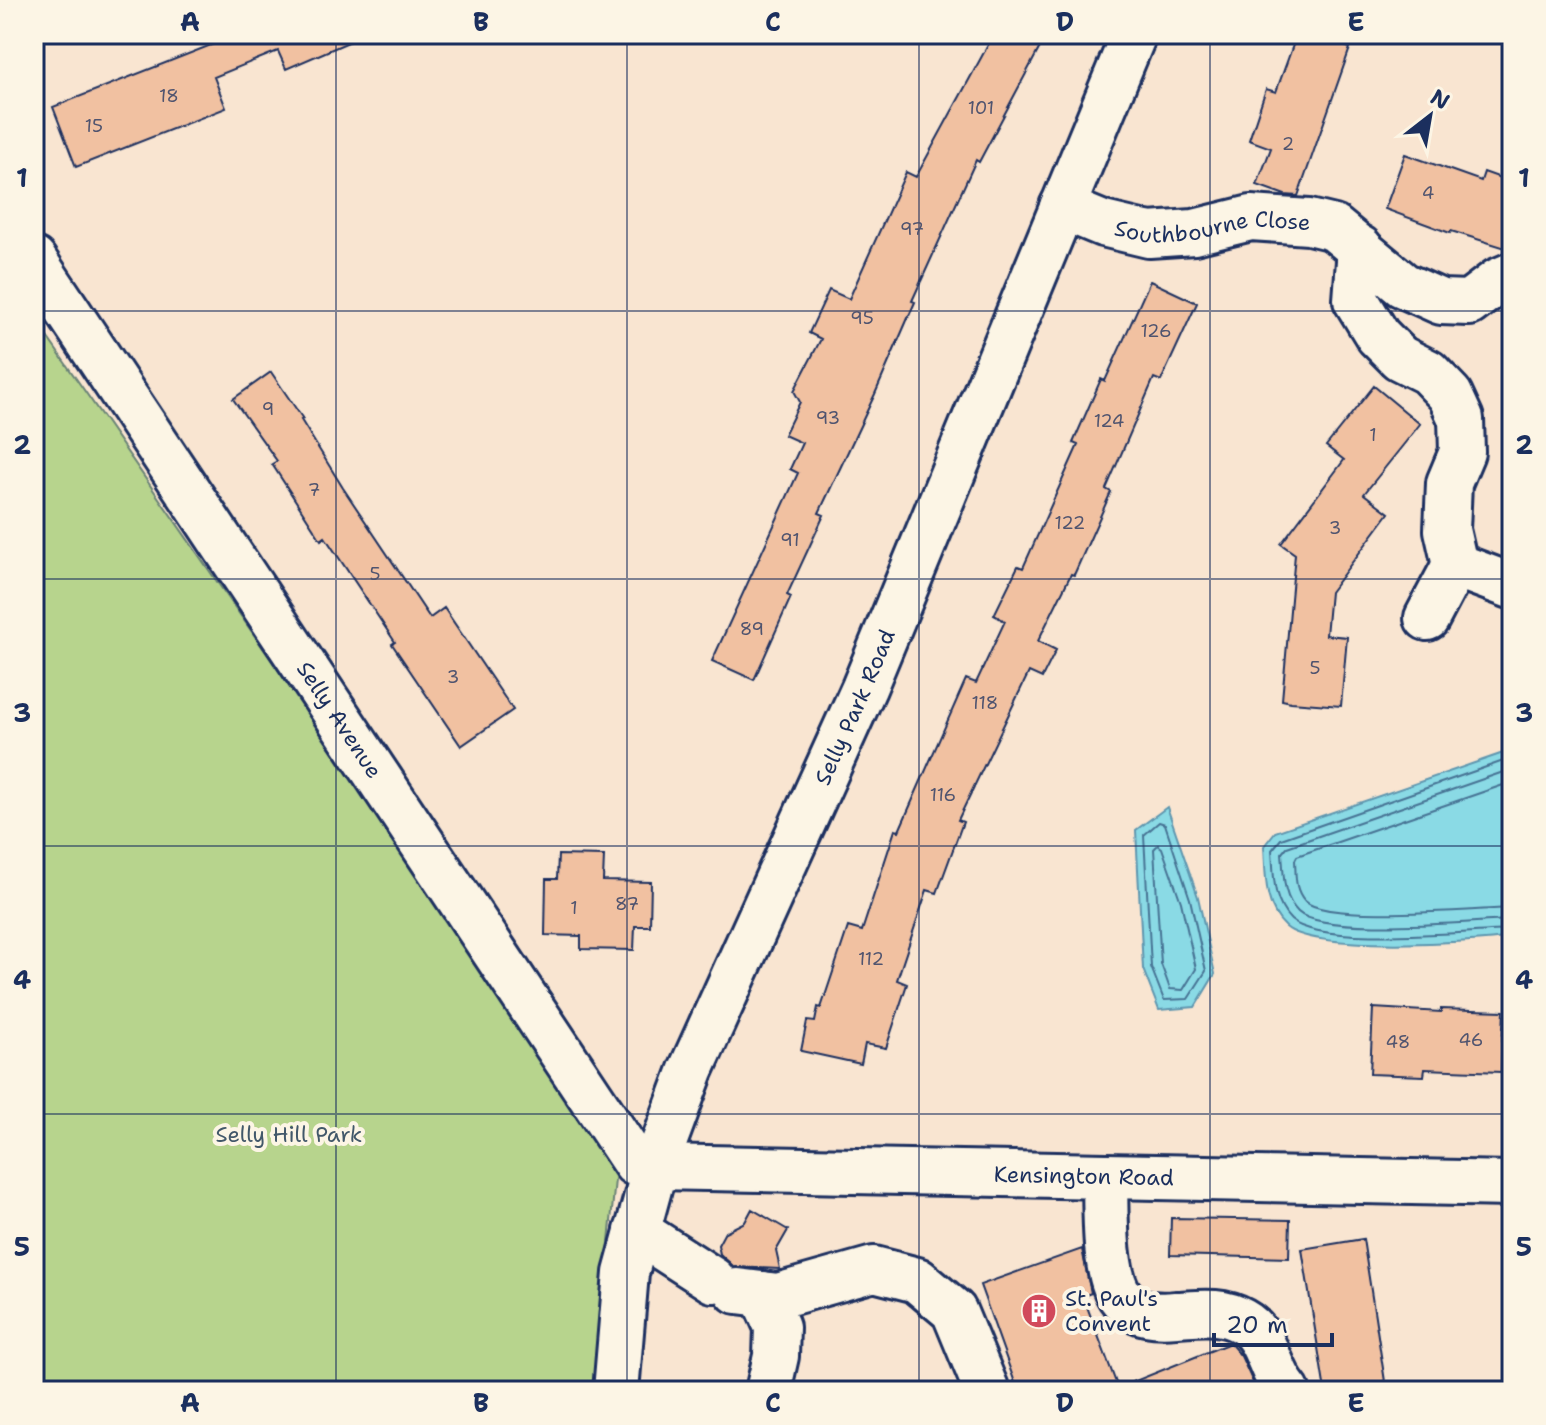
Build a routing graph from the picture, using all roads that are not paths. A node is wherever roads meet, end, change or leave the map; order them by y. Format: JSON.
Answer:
{"nodes":[{"id":1,"x":1134,"y":34,"type":"edge"},
{"id":2,"x":1062,"y":207,"type":"junction"},
{"id":3,"x":1360,"y":248,"type":"junction"},
{"id":4,"x":34,"y":260,"type":"edge"},
{"id":5,"x":1512,"y":275,"type":"edge"},
{"id":6,"x":1455,"y":565,"type":"junction"},
{"id":7,"x":1511,"y":586,"type":"edge"},
{"id":8,"x":1427,"y":618,"type":"dead end"},
{"id":9,"x":655,"y":1167,"type":"junction"},
{"id":10,"x":1105,"y":1176,"type":"junction"},
{"id":11,"x":1512,"y":1184,"type":"edge"},
{"id":12,"x":637,"y":1231,"type":"junction"},
{"id":13,"x":737,"y":1288,"type":"junction"},
{"id":14,"x":616,"y":1391,"type":"edge"},
{"id":15,"x":771,"y":1391,"type":"edge"},
{"id":16,"x":987,"y":1391,"type":"edge"},
{"id":17,"x":1287,"y":1391,"type":"edge"}],
"edges":[{"from":1,"to":2,"type":"street","name":"Selly Park Road"},
{"from":2,"to":3,"type":"street","name":"Southbourne Close"},
{"from":2,"to":9,"type":"street","name":"Selly Park Road"},
{"from":3,"to":5,"type":"street","name":"Southbourne Close"},
{"from":3,"to":6,"type":"street"},
{"from":4,"to":9,"type":"street","name":"Selly Avenue"},
{"from":6,"to":7,"type":"street"},
{"from":6,"to":8,"type":"street"},
{"from":9,"to":10,"type":"street","name":"Kensington Road"},
{"from":9,"to":12,"type":"street","name":"Selly Park Road"},
{"from":10,"to":11,"type":"street","name":"Kensington Road"},
{"from":10,"to":17,"type":"street"},
{"from":12,"to":13,"type":"street"},
{"from":12,"to":14,"type":"street","name":"Selly Park Road"},
{"from":13,"to":15,"type":"street"},
{"from":13,"to":16,"type":"street"}]}
